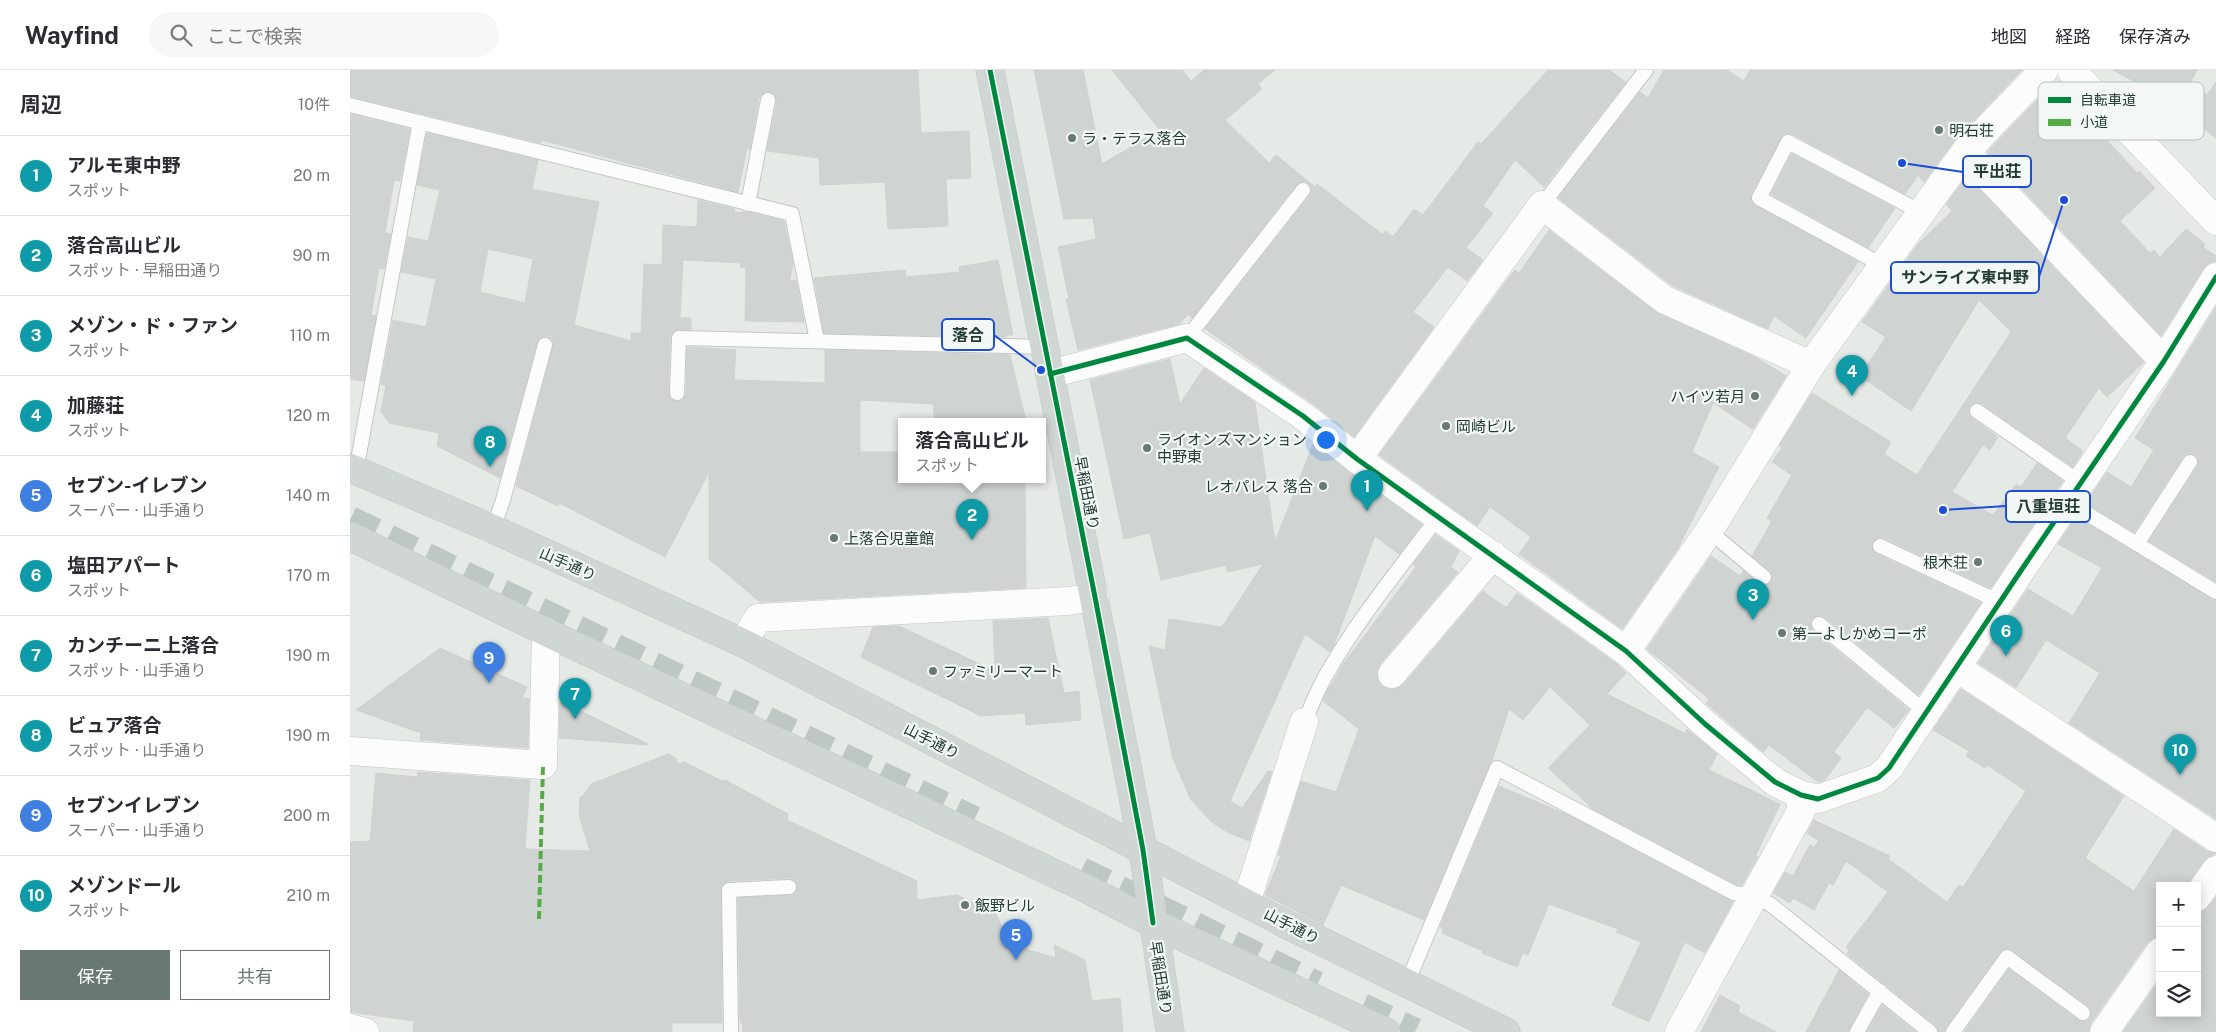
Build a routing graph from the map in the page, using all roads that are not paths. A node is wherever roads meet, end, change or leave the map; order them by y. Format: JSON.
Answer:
{"nodes":[{"id":1,"x":990,"y":70,"type":"edge"},
{"id":2,"x":1646,"y":70,"type":"edge"},
{"id":3,"x":2044,"y":70,"type":"edge"},
{"id":4,"x":2071,"y":70,"type":"edge"},
{"id":5,"x":2083,"y":82,"type":"edge"},
{"id":6,"x":768,"y":100,"type":"dead end"},
{"id":7,"x":350,"y":105,"type":"edge"},
{"id":8,"x":420,"y":122,"type":"junction"},
{"id":9,"x":2138,"y":140,"type":"edge"},
{"id":10,"x":1965,"y":152,"type":"junction"},
{"id":11,"x":1303,"y":190,"type":"dead end"},
{"id":12,"x":748,"y":204,"type":"junction"},
{"id":13,"x":1542,"y":205,"type":"junction"},
{"id":14,"x":1921,"y":212,"type":"junction"},
{"id":15,"x":2216,"y":221,"type":"edge"},
{"id":16,"x":1884,"y":266,"type":"junction"},
{"id":17,"x":2216,"y":277,"type":"edge"},
{"id":18,"x":1187,"y":338,"type":"junction"},
{"id":19,"x":817,"y":341,"type":"junction"},
{"id":20,"x":545,"y":345,"type":"dead end"},
{"id":21,"x":1046,"y":347,"type":"junction"},
{"id":22,"x":2164,"y":361,"type":"junction"},
{"id":23,"x":1811,"y":365,"type":"junction"},
{"id":24,"x":1050,"y":374,"type":"junction"},
{"id":25,"x":677,"y":393,"type":"dead end"},
{"id":26,"x":1977,"y":411,"type":"dead end"},
{"id":27,"x":1357,"y":459,"type":"junction"},
{"id":28,"x":2190,"y":462,"type":"dead end"},
{"id":29,"x":353,"y":469,"type":"edge"},
{"id":30,"x":2074,"y":492,"type":"junction"},
{"id":31,"x":1439,"y":516,"type":"junction"},
{"id":32,"x":493,"y":530,"type":"junction"},
{"id":33,"x":1709,"y":531,"type":"junction"},
{"id":34,"x":350,"y":536,"type":"edge"},
{"id":35,"x":2138,"y":544,"type":"junction"},
{"id":36,"x":1880,"y":546,"type":"dead end"},
{"id":37,"x":1493,"y":555,"type":"junction"},
{"id":38,"x":1764,"y":577,"type":"dead end"},
{"id":39,"x":2216,"y":592,"type":"edge"},
{"id":40,"x":1095,"y":597,"type":"junction"},
{"id":41,"x":2000,"y":602,"type":"junction"},
{"id":42,"x":1820,"y":624,"type":"dead end"},
{"id":43,"x":546,"y":632,"type":"junction"},
{"id":44,"x":743,"y":643,"type":"junction"},
{"id":45,"x":1626,"y":651,"type":"junction"},
{"id":46,"x":1957,"y":668,"type":"junction"},
{"id":47,"x":1392,"y":674,"type":"dead end"},
{"id":48,"x":1927,"y":713,"type":"junction"},
{"id":49,"x":1304,"y":722,"type":"joint"},
{"id":50,"x":350,"y":752,"type":"edge"},
{"id":51,"x":1801,"y":795,"type":"junction"},
{"id":52,"x":2216,"y":838,"type":"edge"},
{"id":53,"x":1143,"y":850,"type":"junction"},
{"id":54,"x":2216,"y":870,"type":"edge"},
{"id":55,"x":789,"y":887,"type":"dead end"},
{"id":56,"x":2201,"y":891,"type":"edge"},
{"id":57,"x":1754,"y":896,"type":"junction"},
{"id":58,"x":1246,"y":903,"type":"junction"},
{"id":59,"x":1153,"y":923,"type":"junction"},
{"id":60,"x":2156,"y":957,"type":"edge"},
{"id":61,"x":1406,"y":983,"type":"junction"},
{"id":62,"x":1880,"y":991,"type":"junction"},
{"id":63,"x":2097,"y":1024,"type":"edge"},
{"id":64,"x":350,"y":1028,"type":"edge"},
{"id":65,"x":365,"y":1032,"type":"edge"},
{"id":66,"x":731,"y":1032,"type":"edge"},
{"id":67,"x":1170,"y":1032,"type":"edge"},
{"id":68,"x":1386,"y":1032,"type":"edge"},
{"id":69,"x":1506,"y":1032,"type":"edge"},
{"id":70,"x":1679,"y":1032,"type":"edge"},
{"id":71,"x":1857,"y":1032,"type":"edge"},
{"id":72,"x":1930,"y":1032,"type":"edge"},
{"id":73,"x":1953,"y":1032,"type":"edge"}],
"edges":[{"from":1,"to":21,"type":"main road","name":"早稲田通り"},
{"from":2,"to":13,"type":"lane"},
{"from":3,"to":10,"type":"street"},
{"from":4,"to":5,"type":"street"},
{"from":6,"to":12,"type":"lane"},
{"from":7,"to":8,"type":"lane"},
{"from":8,"to":12,"type":"lane"},
{"from":8,"to":29,"type":"lane"},
{"from":9,"to":15,"type":"street"},
{"from":10,"to":14,"type":"street"},
{"from":10,"to":22,"type":"street"},
{"from":11,"to":18,"type":"lane"},
{"from":12,"to":19,"type":"lane"},
{"from":13,"to":23,"type":"street"},
{"from":13,"to":27,"type":"street"},
{"from":14,"to":16,"type":"street"},
{"from":14,"to":16,"type":"lane"},
{"from":16,"to":23,"type":"street"},
{"from":17,"to":22,"type":"street"},
{"from":18,"to":24,"type":"street"},
{"from":18,"to":27,"type":"street"},
{"from":19,"to":21,"type":"lane"},
{"from":19,"to":25,"type":"lane"},
{"from":20,"to":32,"type":"lane"},
{"from":21,"to":24,"type":"main road","name":"早稲田通り"},
{"from":22,"to":30,"type":"street"},
{"from":23,"to":33,"type":"street"},
{"from":24,"to":40,"type":"main road","name":"早稲田通り"},
{"from":26,"to":30,"type":"lane"},
{"from":27,"to":31,"type":"street"},
{"from":28,"to":35,"type":"lane"},
{"from":29,"to":32,"type":"main road","name":"山手通り"},
{"from":30,"to":35,"type":"lane"},
{"from":30,"to":41,"type":"street"},
{"from":31,"to":37,"type":"street"},
{"from":31,"to":49,"type":"lane"},
{"from":32,"to":44,"type":"main road","name":"山手通り"},
{"from":33,"to":38,"type":"lane"},
{"from":33,"to":45,"type":"street"},
{"from":34,"to":43,"type":"main road"},
{"from":35,"to":39,"type":"lane"},
{"from":36,"to":41,"type":"lane"},
{"from":37,"to":45,"type":"street"},
{"from":37,"to":47,"type":"street"},
{"from":40,"to":44,"type":"street"},
{"from":40,"to":53,"type":"main road","name":"早稲田通り"},
{"from":41,"to":46,"type":"street"},
{"from":42,"to":48,"type":"lane"},
{"from":43,"to":50,"type":"street"},
{"from":43,"to":59,"type":"main road"},
{"from":44,"to":53,"type":"main road","name":"山手通り"},
{"from":45,"to":51,"type":"street"},
{"from":46,"to":48,"type":"street"},
{"from":46,"to":52,"type":"street"},
{"from":48,"to":51,"type":"street"},
{"from":49,"to":58,"type":"street"},
{"from":51,"to":57,"type":"street"},
{"from":53,"to":58,"type":"main road","name":"山手通り"},
{"from":53,"to":59,"type":"main road","name":"早稲田通り"},
{"from":54,"to":56,"type":"street"},
{"from":55,"to":66,"type":"lane"},
{"from":57,"to":61,"type":"lane"},
{"from":57,"to":62,"type":"lane"},
{"from":57,"to":70,"type":"street"},
{"from":58,"to":61,"type":"main road","name":"山手通り"},
{"from":59,"to":67,"type":"main road","name":"早稲田通り"},
{"from":59,"to":68,"type":"main road"},
{"from":60,"to":63,"type":"street"},
{"from":61,"to":69,"type":"main road","name":"山手通り"},
{"from":62,"to":71,"type":"lane"},
{"from":62,"to":72,"type":"lane"},
{"from":63,"to":73,"type":"lane"},
{"from":64,"to":65,"type":"street"}]}
